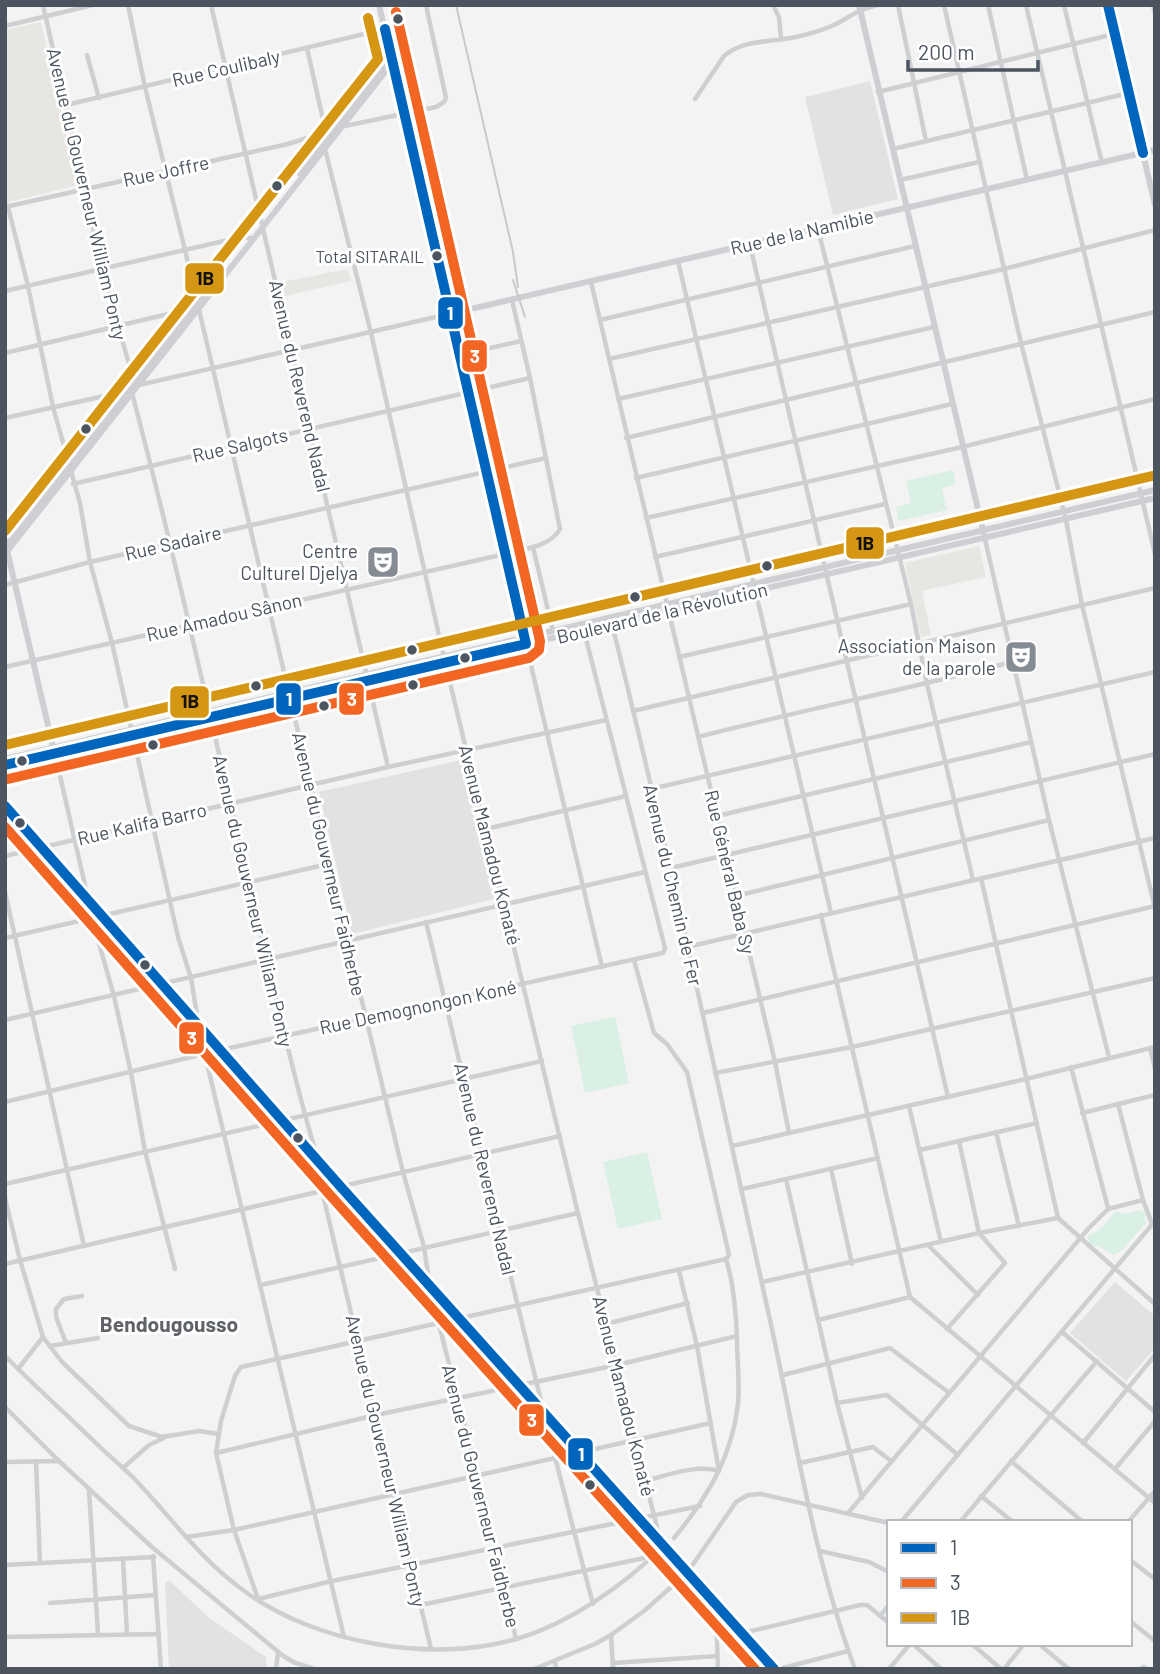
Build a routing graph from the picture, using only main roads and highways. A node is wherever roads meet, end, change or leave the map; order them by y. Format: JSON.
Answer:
{"nodes":[{"id":1,"x":379,"y":5,"type":"edge"},
{"id":2,"x":1108,"y":5,"type":"edge"},
{"id":3,"x":860,"y":7,"type":"edge"},
{"id":4,"x":392,"y":60,"type":"junction"},
{"id":5,"x":1155,"y":150,"type":"edge"},
{"id":6,"x":1143,"y":153,"type":"junction"},
{"id":7,"x":1155,"y":205,"type":"edge"},
{"id":8,"x":906,"y":208,"type":"junction"},
{"id":9,"x":449,"y":314,"type":"junction"},
{"id":10,"x":1155,"y":490,"type":"edge"},
{"id":11,"x":1155,"y":498,"type":"edge"},
{"id":12,"x":983,"y":529,"type":"junction"},
{"id":13,"x":985,"y":539,"type":"junction"},
{"id":14,"x":6,"y":547,"type":"edge"},
{"id":15,"x":668,"y":607,"type":"junction"},
{"id":16,"x":525,"y":641,"type":"junction"},
{"id":17,"x":54,"y":751,"type":"junction"},
{"id":18,"x":5,"y":759,"type":"edge"},
{"id":19,"x":5,"y":765,"type":"edge"},
{"id":20,"x":5,"y":806,"type":"edge"},
{"id":21,"x":5,"y":813,"type":"edge"},
{"id":22,"x":39,"y":847,"type":"junction"},
{"id":23,"x":280,"y":1121,"type":"junction"},
{"id":24,"x":338,"y":1187,"type":"junction"},
{"id":25,"x":716,"y":1609,"type":"junction"},
{"id":26,"x":766,"y":1669,"type":"edge"},
{"id":27,"x":776,"y":1669,"type":"edge"}],
"edges":[{"from":1,"to":4,"type":"main road"},
{"from":2,"to":6,"type":"main road"},
{"from":3,"to":8,"type":"main road"},
{"from":4,"to":9,"type":"main road"},
{"from":4,"to":14,"type":"main road"},
{"from":5,"to":6,"type":"main road","name":"Rue de la Namibie"},
{"from":6,"to":7,"type":"main road"},
{"from":6,"to":8,"type":"main road","name":"Rue de la Namibie"},
{"from":8,"to":9,"type":"main road","name":"Rue de la Namibie"},
{"from":8,"to":12,"type":"main road"},
{"from":9,"to":16,"type":"main road"},
{"from":10,"to":12,"type":"main road","name":"Boulevard de la Révolution"},
{"from":11,"to":13,"type":"main road","name":"Boulevard de la Révolution"},
{"from":12,"to":13,"type":"main road"},
{"from":12,"to":15,"type":"main road","name":"Boulevard de la Révolution"},
{"from":13,"to":15,"type":"main road","name":"Boulevard de la Révolution"},
{"from":14,"to":17,"type":"main road"},
{"from":15,"to":16,"type":"main road","name":"Boulevard de la Révolution"},
{"from":15,"to":16,"type":"main road","name":"Boulevard de la Révolution"},
{"from":16,"to":17,"type":"main road","name":"Boulevard de la Révolution"},
{"from":17,"to":18,"type":"main road","name":"Boulevard de la Révolution"},
{"from":17,"to":19,"type":"main road","name":"Boulevard de la Révolution"},
{"from":20,"to":22,"type":"main road"},
{"from":21,"to":22,"type":"main road"},
{"from":22,"to":23,"type":"main road"},
{"from":23,"to":24,"type":"main road"},
{"from":23,"to":24,"type":"main road"},
{"from":24,"to":25,"type":"main road"},
{"from":25,"to":26,"type":"main road"},
{"from":25,"to":27,"type":"main road"}]}
